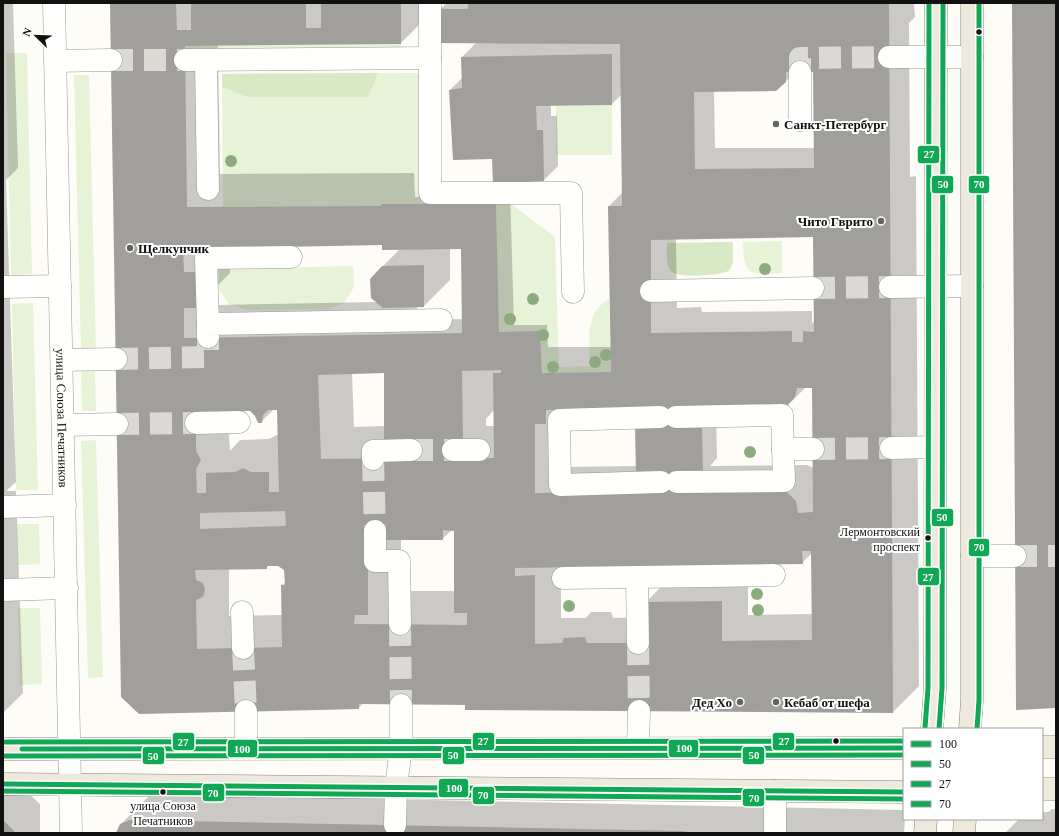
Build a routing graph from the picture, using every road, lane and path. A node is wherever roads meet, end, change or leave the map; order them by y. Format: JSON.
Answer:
{"nodes":[{"id":1,"x":54,"y":3,"type":"edge"},
{"id":2,"x":430,"y":3,"type":"edge"},
{"id":3,"x":936,"y":3,"type":"edge"},
{"id":4,"x":972,"y":3,"type":"edge"},
{"id":5,"x":889,"y":57,"type":"tunnel mouth"},
{"id":6,"x":936,"y":57,"type":"junction"},
{"id":7,"x":972,"y":57,"type":"junction"},
{"id":8,"x":430,"y":58,"type":"junction"},
{"id":9,"x":111,"y":60,"type":"tunnel mouth"},
{"id":10,"x":56,"y":61,"type":"junction"},
{"id":11,"x":800,"y":72,"type":"tunnel mouth"},
{"id":12,"x":800,"y":120,"type":"dead end"},
{"id":13,"x":208,"y":189,"type":"dead end"},
{"id":14,"x":291,"y":257,"type":"dead end"},
{"id":15,"x":60,"y":286,"type":"junction"},
{"id":16,"x":936,"y":286,"type":"junction"},
{"id":17,"x":972,"y":286,"type":"junction"},
{"id":18,"x":3,"y":287,"type":"edge"},
{"id":19,"x":890,"y":287,"type":"tunnel mouth"},
{"id":20,"x":813,"y":288,"type":"tunnel mouth"},
{"id":21,"x":651,"y":291,"type":"dead end"},
{"id":22,"x":573,"y":292,"type":"dead end"},
{"id":23,"x":441,"y":320,"type":"dead end"},
{"id":24,"x":116,"y":359,"type":"tunnel mouth"},
{"id":25,"x":62,"y":360,"type":"junction"},
{"id":26,"x":240,"y":422,"type":"dead end"},
{"id":27,"x":196,"y":423,"type":"tunnel mouth"},
{"id":28,"x":117,"y":424,"type":"tunnel mouth"},
{"id":29,"x":63,"y":425,"type":"junction"},
{"id":30,"x":935,"y":447,"type":"junction"},
{"id":31,"x":891,"y":448,"type":"tunnel mouth"},
{"id":32,"x":783,"y":449,"type":"junction"},
{"id":33,"x":813,"y":449,"type":"tunnel mouth"},
{"id":34,"x":411,"y":450,"type":"tunnel mouth"},
{"id":35,"x":453,"y":450,"type":"tunnel mouth"},
{"id":36,"x":479,"y":450,"type":"dead end"},
{"id":37,"x":373,"y":458,"type":"dead end"},
{"id":38,"x":65,"y":505,"type":"junction"},
{"id":39,"x":3,"y":507,"type":"edge"},
{"id":40,"x":375,"y":531,"type":"tunnel mouth"},
{"id":41,"x":972,"y":556,"type":"junction"},
{"id":42,"x":1015,"y":556,"type":"tunnel mouth"},
{"id":43,"x":774,"y":575,"type":"dead end"},
{"id":44,"x":637,"y":577,"type":"junction"},
{"id":45,"x":563,"y":578,"type":"dead end"},
{"id":46,"x":67,"y":588,"type":"junction"},
{"id":47,"x":3,"y":590,"type":"edge"},
{"id":48,"x":242,"y":612,"type":"dead end"},
{"id":49,"x":400,"y":624,"type":"tunnel mouth"},
{"id":50,"x":638,"y":643,"type":"tunnel mouth"},
{"id":51,"x":243,"y":648,"type":"tunnel mouth"},
{"id":52,"x":401,"y":705,"type":"tunnel mouth"},
{"id":53,"x":246,"y":711,"type":"tunnel mouth"},
{"id":54,"x":639,"y":711,"type":"tunnel mouth"},
{"id":55,"x":932,"y":728,"type":"edge"},
{"id":56,"x":970,"y":728,"type":"edge"},
{"id":57,"x":1043,"y":747,"type":"edge"},
{"id":58,"x":1056,"y":747,"type":"edge"},
{"id":59,"x":70,"y":748,"type":"junction"},
{"id":60,"x":246,"y":748,"type":"junction"},
{"id":61,"x":401,"y":748,"type":"junction"},
{"id":62,"x":638,"y":748,"type":"junction"},
{"id":63,"x":903,"y":748,"type":"edge"},
{"id":64,"x":3,"y":749,"type":"edge"},
{"id":65,"x":3,"y":784,"type":"edge"},
{"id":66,"x":71,"y":784,"type":"junction"},
{"id":67,"x":396,"y":787,"type":"junction"},
{"id":68,"x":1056,"y":788,"type":"edge"},
{"id":69,"x":1043,"y":789,"type":"edge"},
{"id":70,"x":775,"y":791,"type":"junction"},
{"id":71,"x":903,"y":792,"type":"edge"},
{"id":72,"x":926,"y":820,"type":"edge"},
{"id":73,"x":965,"y":820,"type":"edge"},
{"id":74,"x":395,"y":825,"type":"dead end"},
{"id":75,"x":72,"y":833,"type":"edge"},
{"id":76,"x":775,"y":833,"type":"edge"},
{"id":77,"x":925,"y":833,"type":"edge"},
{"id":78,"x":964,"y":833,"type":"edge"}],
"edges":[{"from":1,"to":10,"type":"street","name":"улица Союза Печатников"},
{"from":2,"to":8,"type":"street"},
{"from":3,"to":6,"type":"main road"},
{"from":4,"to":7,"type":"main road"},
{"from":5,"to":6,"type":"street"},
{"from":6,"to":7,"type":"street"},
{"from":6,"to":16,"type":"main road"},
{"from":7,"to":17,"type":"main road"},
{"from":8,"to":13,"type":"street"},
{"from":8,"to":22,"type":"street"},
{"from":9,"to":10,"type":"street"},
{"from":10,"to":15,"type":"street","name":"улица Союза Печатников"},
{"from":11,"to":12,"type":"street"},
{"from":14,"to":23,"type":"street"},
{"from":15,"to":18,"type":"street"},
{"from":15,"to":25,"type":"street","name":"улица Союза Печатников"},
{"from":16,"to":17,"type":"street"},
{"from":16,"to":19,"type":"street"},
{"from":16,"to":30,"type":"main road"},
{"from":17,"to":41,"type":"main road"},
{"from":20,"to":21,"type":"street"},
{"from":24,"to":25,"type":"street"},
{"from":25,"to":29,"type":"street","name":"улица Союза Печатников"},
{"from":26,"to":27,"type":"street"},
{"from":28,"to":29,"type":"street"},
{"from":29,"to":38,"type":"street","name":"улица Союза Печатников"},
{"from":30,"to":31,"type":"street"},
{"from":30,"to":55,"type":"main road"},
{"from":32,"to":32,"type":"street"},
{"from":32,"to":33,"type":"street"},
{"from":34,"to":37,"type":"street"},
{"from":35,"to":36,"type":"street"},
{"from":38,"to":39,"type":"street"},
{"from":38,"to":46,"type":"street","name":"улица Союза Печатников"},
{"from":40,"to":49,"type":"street"},
{"from":41,"to":42,"type":"street"},
{"from":41,"to":56,"type":"main road"},
{"from":43,"to":44,"type":"street"},
{"from":44,"to":45,"type":"street"},
{"from":44,"to":50,"type":"street"},
{"from":46,"to":47,"type":"street"},
{"from":46,"to":59,"type":"street","name":"улица Союза Печатников"},
{"from":48,"to":51,"type":"street"},
{"from":52,"to":61,"type":"street"},
{"from":53,"to":60,"type":"street"},
{"from":54,"to":62,"type":"street"},
{"from":57,"to":58,"type":"main road"},
{"from":59,"to":60,"type":"main road"},
{"from":59,"to":64,"type":"main road"},
{"from":59,"to":66,"type":"street","name":"улица Союза Печатников"},
{"from":60,"to":61,"type":"main road"},
{"from":61,"to":62,"type":"main road"},
{"from":61,"to":67,"type":"street"},
{"from":62,"to":63,"type":"main road"},
{"from":65,"to":66,"type":"main road"},
{"from":66,"to":67,"type":"main road"},
{"from":66,"to":75,"type":"street","name":"улица Союза Печатников"},
{"from":67,"to":70,"type":"main road"},
{"from":67,"to":74,"type":"street"},
{"from":68,"to":69,"type":"main road"},
{"from":70,"to":71,"type":"main road"},
{"from":70,"to":76,"type":"street"},
{"from":72,"to":77,"type":"main road"},
{"from":73,"to":78,"type":"main road"}]}
